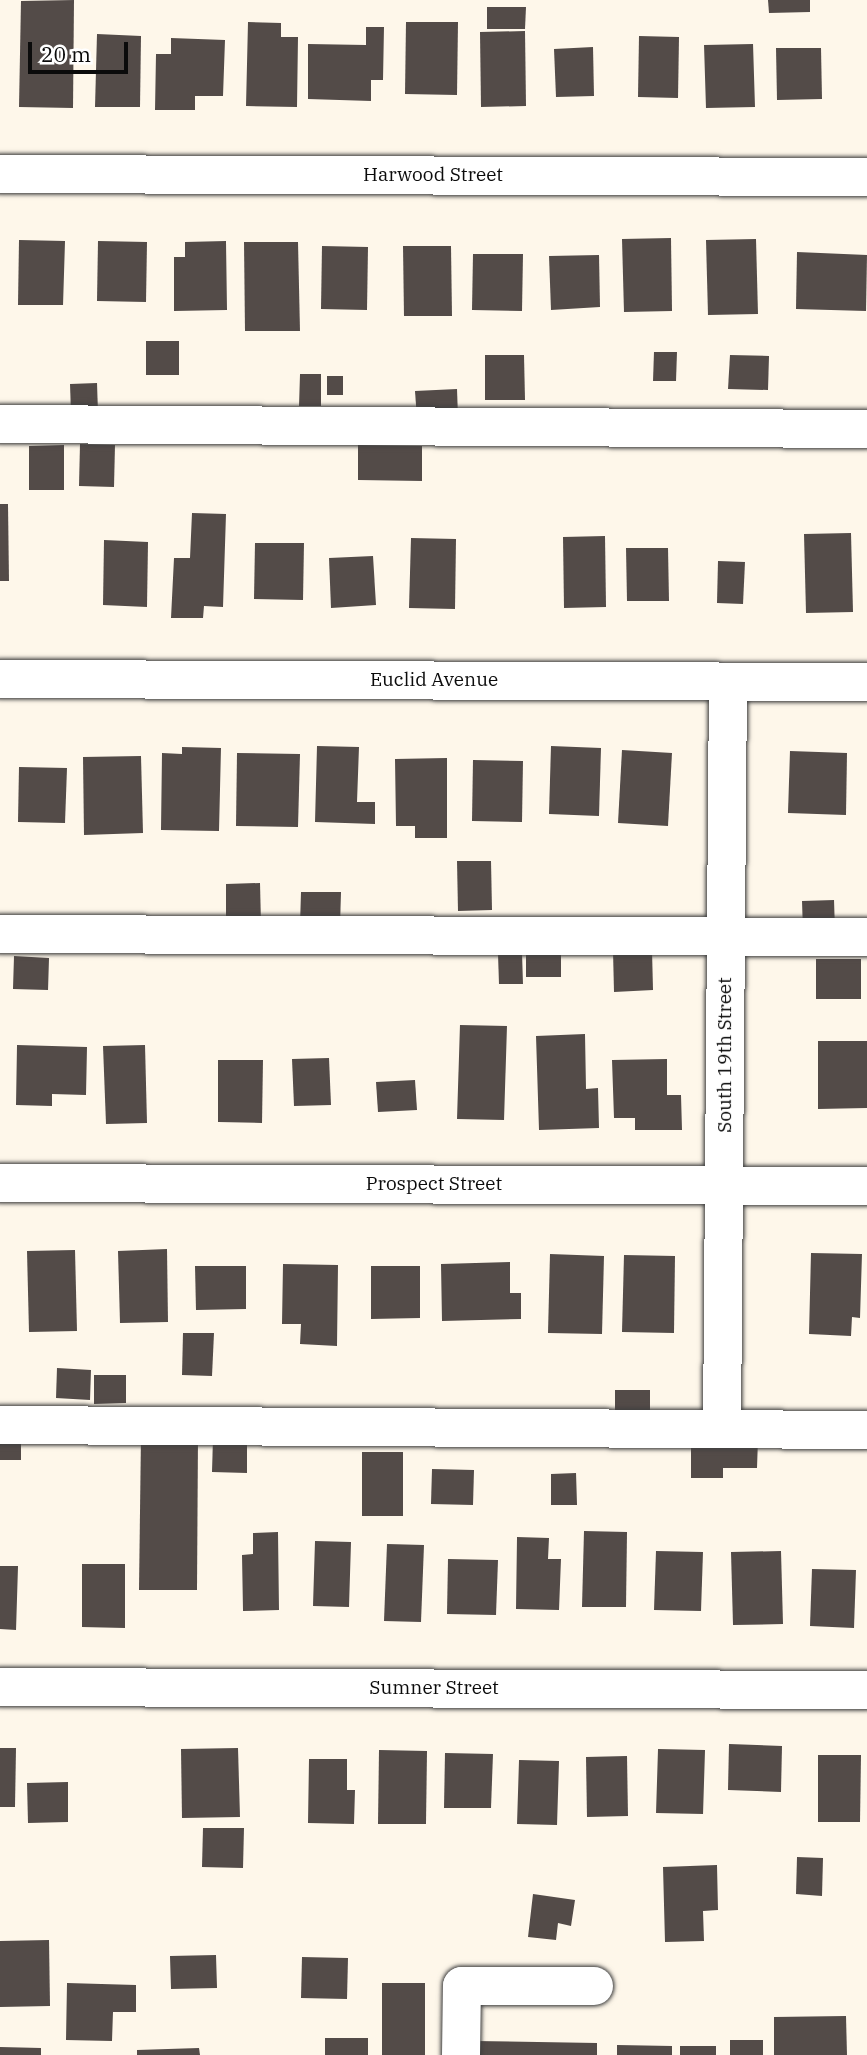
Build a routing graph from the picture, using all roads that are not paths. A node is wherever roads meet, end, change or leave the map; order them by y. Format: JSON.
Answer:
{"nodes":[{"id":1,"x":0,"y":174,"type":"edge"},
{"id":2,"x":867,"y":177,"type":"edge"},
{"id":3,"x":0,"y":424,"type":"edge"},
{"id":4,"x":867,"y":429,"type":"edge"},
{"id":5,"x":0,"y":679,"type":"edge"},
{"id":6,"x":728,"y":682,"type":"junction"},
{"id":7,"x":867,"y":682,"type":"edge"},
{"id":8,"x":0,"y":934,"type":"edge"},
{"id":9,"x":726,"y":936,"type":"junction"},
{"id":10,"x":867,"y":937,"type":"edge"},
{"id":11,"x":0,"y":1182,"type":"edge"},
{"id":12,"x":724,"y":1185,"type":"junction"},
{"id":13,"x":867,"y":1186,"type":"edge"},
{"id":14,"x":0,"y":1425,"type":"edge"},
{"id":15,"x":722,"y":1429,"type":"junction"},
{"id":16,"x":867,"y":1430,"type":"edge"},
{"id":17,"x":0,"y":1687,"type":"edge"},
{"id":18,"x":867,"y":1690,"type":"edge"},
{"id":19,"x":594,"y":1986,"type":"dead end"},
{"id":20,"x":461,"y":2055,"type":"edge"}],
"edges":[{"from":1,"to":2,"type":"street","name":"Harwood Street"},
{"from":3,"to":4,"type":"street"},
{"from":5,"to":6,"type":"street","name":"Euclid Avenue"},
{"from":6,"to":7,"type":"street","name":"Euclid Avenue"},
{"from":6,"to":9,"type":"street","name":"South 19th Street"},
{"from":8,"to":9,"type":"street"},
{"from":9,"to":10,"type":"street"},
{"from":9,"to":12,"type":"street","name":"South 19th Street"},
{"from":11,"to":12,"type":"street","name":"Prospect Street"},
{"from":12,"to":13,"type":"street","name":"Prospect Street"},
{"from":12,"to":15,"type":"street","name":"South 19th Street"},
{"from":14,"to":15,"type":"street"},
{"from":15,"to":16,"type":"street"},
{"from":17,"to":18,"type":"street","name":"Sumner Street"},
{"from":19,"to":20,"type":"street"}]}
